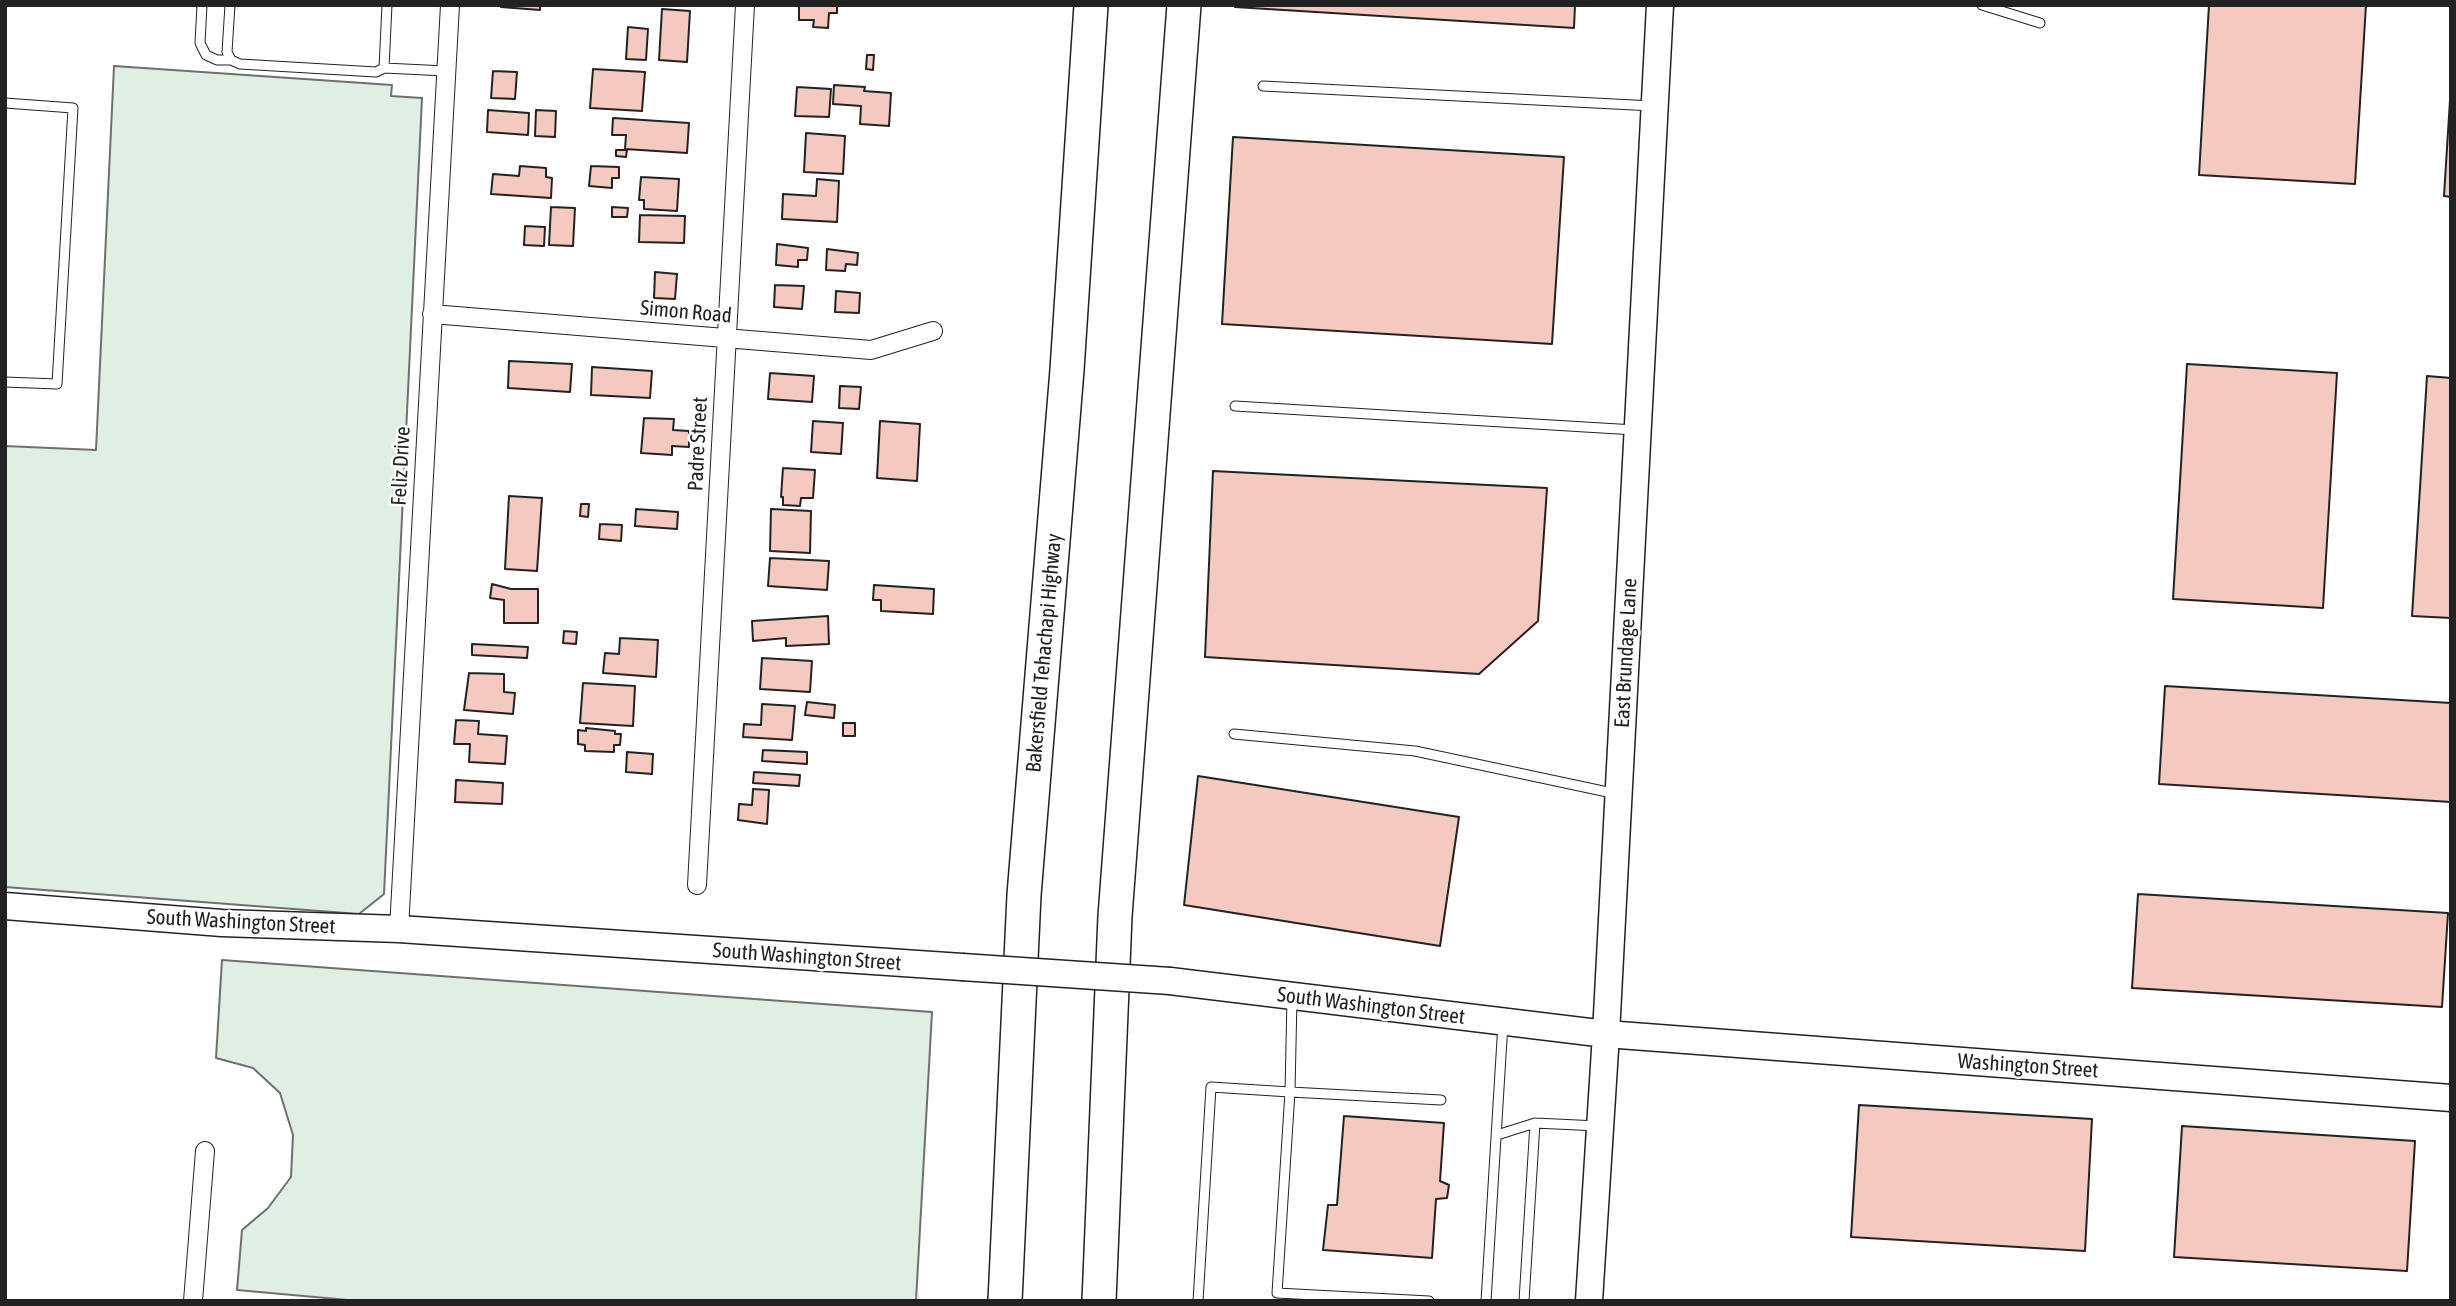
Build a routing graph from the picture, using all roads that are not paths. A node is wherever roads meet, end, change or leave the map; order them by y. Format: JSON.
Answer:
{"nodes":[{"id":1,"x":202,"y":5,"type":"edge"},
{"id":2,"x":230,"y":5,"type":"edge"},
{"id":3,"x":387,"y":5,"type":"edge"},
{"id":4,"x":450,"y":5,"type":"edge"},
{"id":5,"x":745,"y":5,"type":"edge"},
{"id":6,"x":1091,"y":5,"type":"edge"},
{"id":7,"x":1184,"y":5,"type":"edge"},
{"id":8,"x":1660,"y":5,"type":"edge"},
{"id":9,"x":1982,"y":5,"type":"edge"},
{"id":10,"x":2040,"y":23,"type":"dead end"},
{"id":11,"x":231,"y":60,"type":"junction"},
{"id":12,"x":384,"y":68,"type":"junction"},
{"id":13,"x":446,"y":71,"type":"junction"},
{"id":14,"x":1263,"y":86,"type":"dead end"},
{"id":15,"x":5,"y":103,"type":"edge"},
{"id":16,"x":1654,"y":106,"type":"junction"},
{"id":17,"x":432,"y":314,"type":"junction"},
{"id":18,"x":933,"y":331,"type":"dead end"},
{"id":19,"x":726,"y":338,"type":"junction"},
{"id":20,"x":5,"y":382,"type":"edge"},
{"id":21,"x":1235,"y":406,"type":"dead end"},
{"id":22,"x":1638,"y":430,"type":"junction"},
{"id":23,"x":1234,"y":734,"type":"dead end"},
{"id":24,"x":1618,"y":794,"type":"junction"},
{"id":25,"x":697,"y":885,"type":"dead end"},
{"id":26,"x":5,"y":906,"type":"edge"},
{"id":27,"x":399,"y":929,"type":"junction"},
{"id":28,"x":1292,"y":996,"type":"junction"},
{"id":29,"x":1504,"y":1022,"type":"junction"},
{"id":30,"x":1606,"y":1034,"type":"junction"},
{"id":31,"x":1290,"y":1092,"type":"junction"},
{"id":32,"x":2451,"y":1098,"type":"edge"},
{"id":33,"x":1441,"y":1100,"type":"dead end"},
{"id":34,"x":1535,"y":1123,"type":"junction"},
{"id":35,"x":1600,"y":1126,"type":"junction"},
{"id":36,"x":1497,"y":1135,"type":"junction"},
{"id":37,"x":205,"y":1151,"type":"dead end"},
{"id":38,"x":193,"y":1301,"type":"edge"},
{"id":39,"x":1005,"y":1301,"type":"edge"},
{"id":40,"x":1099,"y":1301,"type":"edge"},
{"id":41,"x":1198,"y":1301,"type":"edge"},
{"id":42,"x":1429,"y":1301,"type":"edge"},
{"id":43,"x":1486,"y":1301,"type":"edge"},
{"id":44,"x":1524,"y":1301,"type":"edge"},
{"id":45,"x":1589,"y":1301,"type":"edge"}],
"edges":[{"from":1,"to":11,"type":"lane"},
{"from":2,"to":11,"type":"lane"},
{"from":3,"to":12,"type":"lane"},
{"from":4,"to":13,"type":"street","name":"Feliz Drive"},
{"from":5,"to":19,"type":"street","name":"Padre Street"},
{"from":6,"to":39,"type":"highway","name":"Bakersfield Tehachapi Highway"},
{"from":7,"to":40,"type":"highway"},
{"from":8,"to":16,"type":"street","name":"East Brundage Lane"},
{"from":9,"to":10,"type":"lane"},
{"from":11,"to":12,"type":"lane"},
{"from":12,"to":13,"type":"lane"},
{"from":13,"to":17,"type":"street","name":"Feliz Drive"},
{"from":14,"to":16,"type":"lane"},
{"from":15,"to":20,"type":"lane"},
{"from":16,"to":22,"type":"street","name":"East Brundage Lane"},
{"from":17,"to":19,"type":"street","name":"Simon Road"},
{"from":17,"to":27,"type":"street","name":"Feliz Drive"},
{"from":18,"to":19,"type":"street","name":"Simon Road"},
{"from":19,"to":25,"type":"street","name":"Padre Street"},
{"from":21,"to":22,"type":"lane"},
{"from":22,"to":24,"type":"street","name":"East Brundage Lane"},
{"from":23,"to":24,"type":"lane"},
{"from":24,"to":30,"type":"street","name":"East Brundage Lane"},
{"from":26,"to":27,"type":"street","name":"South Washington Street"},
{"from":27,"to":28,"type":"street","name":"South Washington Street","bridge":true},
{"from":28,"to":29,"type":"street","name":"South Washington Street"},
{"from":28,"to":31,"type":"lane"},
{"from":29,"to":30,"type":"street","name":"South Washington Street"},
{"from":29,"to":36,"type":"lane"},
{"from":30,"to":32,"type":"street","name":"Washington Street"},
{"from":30,"to":35,"type":"street","name":"East Brundage Lane"},
{"from":31,"to":33,"type":"lane"},
{"from":31,"to":41,"type":"lane"},
{"from":31,"to":42,"type":"lane"},
{"from":34,"to":35,"type":"lane"},
{"from":34,"to":36,"type":"lane"},
{"from":34,"to":44,"type":"lane"},
{"from":35,"to":45,"type":"street","name":"East Brundage Lane"},
{"from":36,"to":43,"type":"lane"},
{"from":37,"to":38,"type":"street"}]}
